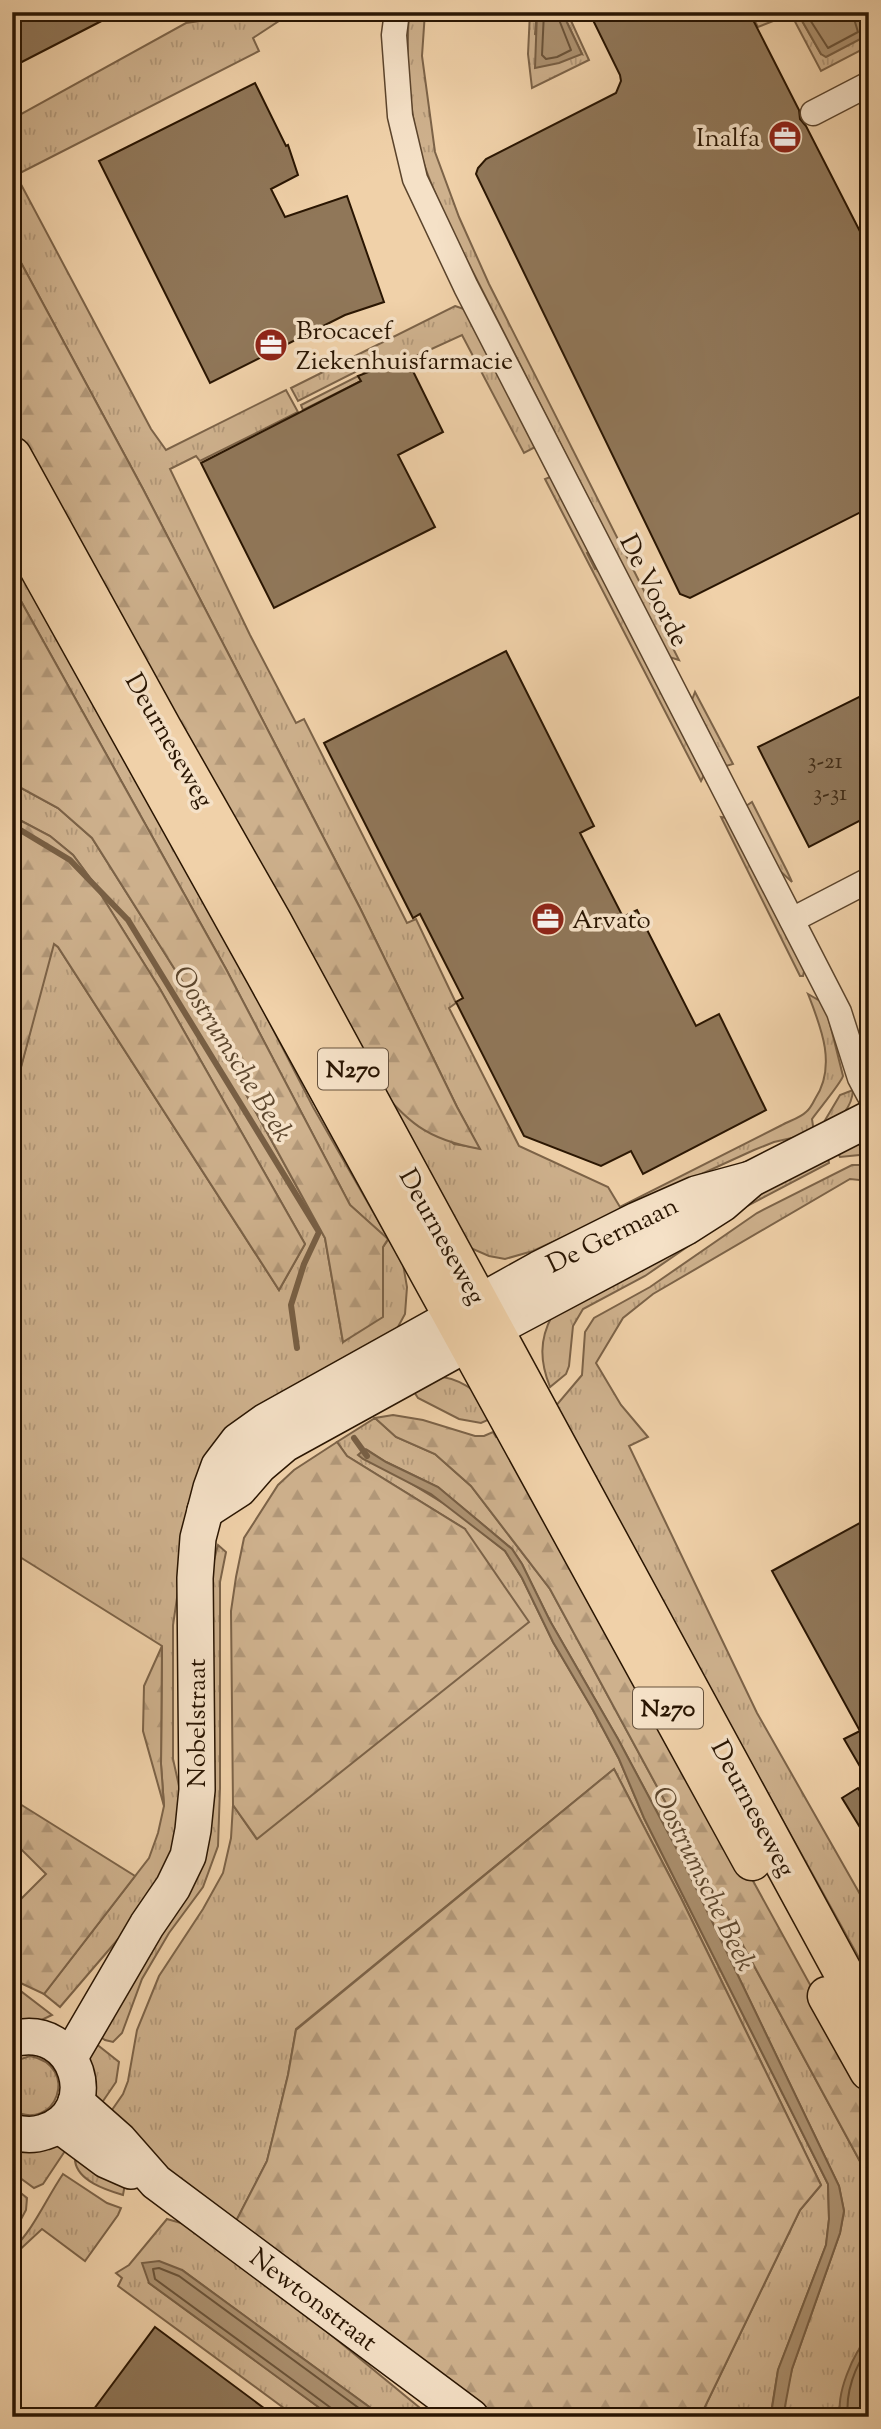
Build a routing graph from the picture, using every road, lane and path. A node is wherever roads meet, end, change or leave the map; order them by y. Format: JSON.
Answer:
{"nodes":[{"id":1,"x":397,"y":12,"type":"edge"},
{"id":2,"x":869,"y":84,"type":"edge"},
{"id":3,"x":813,"y":113,"type":"dead end"},
{"id":4,"x":12,"y":456,"type":"edge"},
{"id":5,"x":12,"y":520,"type":"edge"},
{"id":6,"x":869,"y":880,"type":"edge"},
{"id":7,"x":792,"y":920,"type":"junction"},
{"id":8,"x":839,"y":1012,"type":"junction"},
{"id":9,"x":869,"y":1049,"type":"edge"},
{"id":10,"x":869,"y":1095,"type":"edge"},
{"id":11,"x":869,"y":1119,"type":"edge"},
{"id":12,"x":474,"y":1323,"type":"junction"},
{"id":13,"x":869,"y":2020,"type":"edge"},
{"id":14,"x":12,"y":2039,"type":"edge"},
{"id":15,"x":60,"y":2049,"type":"junction"},
{"id":16,"x":869,"y":2071,"type":"edge"},
{"id":17,"x":68,"y":2113,"type":"junction"},
{"id":18,"x":12,"y":2132,"type":"edge"},
{"id":19,"x":471,"y":2417,"type":"edge"}],
"edges":[{"from":1,"to":7,"type":"street","name":"De Voorde"},
{"from":2,"to":3,"type":"street"},
{"from":4,"to":12,"type":"main road","name":"Deurneseweg","number":"N270"},
{"from":5,"to":12,"type":"main road","name":"Deurneseweg","number":"N270"},
{"from":6,"to":7,"type":"street"},
{"from":7,"to":8,"type":"street","name":"De Voorde"},
{"from":8,"to":9,"type":"street","name":"De Voorde"},
{"from":8,"to":10,"type":"street","name":"De Voorde"},
{"from":11,"to":12,"type":"street","name":"De Germaan"},
{"from":12,"to":13,"type":"main road","name":"Deurneseweg","number":"N270"},
{"from":12,"to":15,"type":"street","name":"Nobelstraat"},
{"from":12,"to":16,"type":"main road","name":"Deurneseweg","number":"N270"},
{"from":14,"to":15,"type":"street"},
{"from":15,"to":17,"type":"street"},
{"from":17,"to":18,"type":"street"},
{"from":17,"to":19,"type":"street","name":"Newtonstraat"}]}
